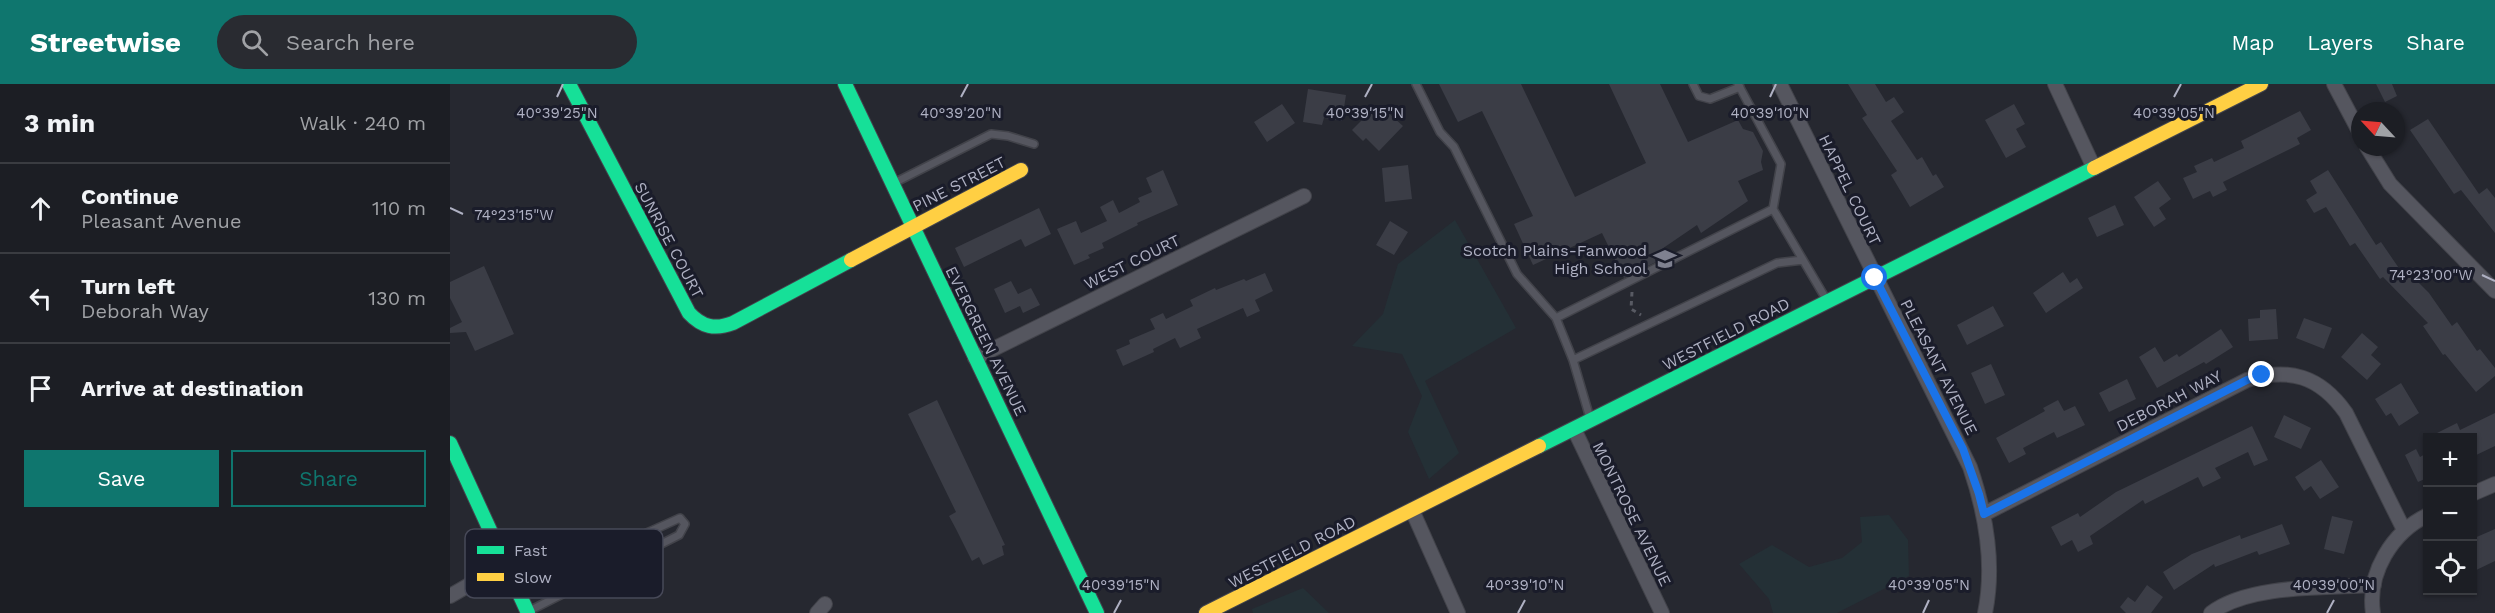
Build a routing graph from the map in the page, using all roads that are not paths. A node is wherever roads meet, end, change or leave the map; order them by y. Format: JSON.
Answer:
{"nodes":[{"id":1,"x":569,"y":84,"type":"edge"},
{"id":2,"x":844,"y":84,"type":"edge"},
{"id":3,"x":1416,"y":84,"type":"edge"},
{"id":4,"x":1693,"y":84,"type":"edge"},
{"id":5,"x":1780,"y":84,"type":"edge"},
{"id":6,"x":2055,"y":84,"type":"edge"},
{"id":7,"x":2261,"y":84,"type":"edge"},
{"id":8,"x":2334,"y":84,"type":"edge"},
{"id":9,"x":1739,"y":85,"type":"edge"},
{"id":10,"x":2351,"y":116,"type":"edge"},
{"id":11,"x":1034,"y":144,"type":"dead end"},
{"id":12,"x":2373,"y":156,"type":"edge"},
{"id":13,"x":2094,"y":168,"type":"junction"},
{"id":14,"x":1021,"y":170,"type":"dead end"},
{"id":15,"x":892,"y":184,"type":"junction"},
{"id":16,"x":1304,"y":195,"type":"dead end"},
{"id":17,"x":1773,"y":209,"type":"junction"},
{"id":18,"x":912,"y":226,"type":"junction"},
{"id":19,"x":1803,"y":260,"type":"junction"},
{"id":20,"x":1875,"y":278,"type":"junction"},
{"id":21,"x":2495,"y":291,"type":"edge"},
{"id":22,"x":1827,"y":301,"type":"junction"},
{"id":23,"x":1557,"y":318,"type":"junction"},
{"id":24,"x":975,"y":358,"type":"junction"},
{"id":25,"x":1574,"y":360,"type":"junction"},
{"id":26,"x":1590,"y":420,"type":"junction"},
{"id":27,"x":1574,"y":429,"type":"junction"},
{"id":28,"x":450,"y":443,"type":"edge"},
{"id":29,"x":2495,"y":484,"type":"edge"},
{"id":30,"x":2477,"y":492,"type":"edge"},
{"id":31,"x":1412,"y":510,"type":"junction"},
{"id":32,"x":1984,"y":514,"type":"junction"},
{"id":33,"x":2423,"y":517,"type":"edge"},
{"id":34,"x":489,"y":529,"type":"edge"},
{"id":35,"x":656,"y":529,"type":"edge"},
{"id":36,"x":2404,"y":530,"type":"junction"},
{"id":37,"x":663,"y":543,"type":"edge"},
{"id":38,"x":2374,"y":585,"type":"junction"},
{"id":39,"x":465,"y":587,"type":"edge"},
{"id":40,"x":450,"y":596,"type":"edge"},
{"id":41,"x":521,"y":598,"type":"edge"},
{"id":42,"x":557,"y":598,"type":"edge"},
{"id":43,"x":528,"y":613,"type":"edge"},
{"id":44,"x":1097,"y":613,"type":"edge"},
{"id":45,"x":1206,"y":613,"type":"edge"},
{"id":46,"x":1458,"y":613,"type":"edge"},
{"id":47,"x":1662,"y":613,"type":"edge"},
{"id":48,"x":1985,"y":613,"type":"edge"},
{"id":49,"x":2211,"y":613,"type":"edge"},
{"id":50,"x":2373,"y":613,"type":"edge"}],
"edges":[{"from":1,"to":18,"type":"street","name":"SUNRISE COURT"},
{"from":2,"to":15,"type":"street","name":"EVERGREEN AVENUE"},
{"from":3,"to":23,"type":"lane"},
{"from":4,"to":9,"type":"lane"},
{"from":5,"to":20,"type":"street","name":"HAPPEL COURT"},
{"from":6,"to":13,"type":"street"},
{"from":7,"to":13,"type":"street","name":"WESTFIELD ROAD"},
{"from":8,"to":10,"type":"street"},
{"from":9,"to":17,"type":"lane"},
{"from":11,"to":15,"type":"lane"},
{"from":12,"to":21,"type":"street"},
{"from":13,"to":20,"type":"street","name":"WESTFIELD ROAD"},
{"from":14,"to":18,"type":"street","name":"PINE STREET"},
{"from":15,"to":18,"type":"street","name":"EVERGREEN AVENUE"},
{"from":16,"to":24,"type":"street","name":"WEST COURT"},
{"from":17,"to":19,"type":"lane"},
{"from":17,"to":23,"type":"lane"},
{"from":18,"to":24,"type":"street","name":"EVERGREEN AVENUE"},
{"from":19,"to":22,"type":"lane"},
{"from":19,"to":25,"type":"lane"},
{"from":20,"to":22,"type":"street","name":"WESTFIELD ROAD"},
{"from":20,"to":32,"type":"street","name":"PLEASANT AVENUE"},
{"from":22,"to":26,"type":"street","name":"WESTFIELD ROAD"},
{"from":23,"to":25,"type":"lane"},
{"from":24,"to":44,"type":"street","name":"EVERGREEN AVENUE"},
{"from":25,"to":26,"type":"lane"},
{"from":26,"to":27,"type":"street","name":"WESTFIELD ROAD"},
{"from":27,"to":31,"type":"street","name":"WESTFIELD ROAD"},
{"from":27,"to":47,"type":"street","name":"MONTROSE AVENUE"},
{"from":28,"to":34,"type":"street"},
{"from":29,"to":30,"type":"street"},
{"from":31,"to":45,"type":"street","name":"WESTFIELD ROAD"},
{"from":31,"to":46,"type":"street"},
{"from":32,"to":36,"type":"street","name":"DEBORAH WAY"},
{"from":32,"to":48,"type":"street","name":"PLEASANT AVENUE"},
{"from":33,"to":36,"type":"street"},
{"from":35,"to":37,"type":"lane"},
{"from":36,"to":38,"type":"street"},
{"from":38,"to":49,"type":"street"},
{"from":38,"to":50,"type":"street"},
{"from":39,"to":40,"type":"street"},
{"from":41,"to":43,"type":"street"},
{"from":42,"to":43,"type":"lane"}]}
